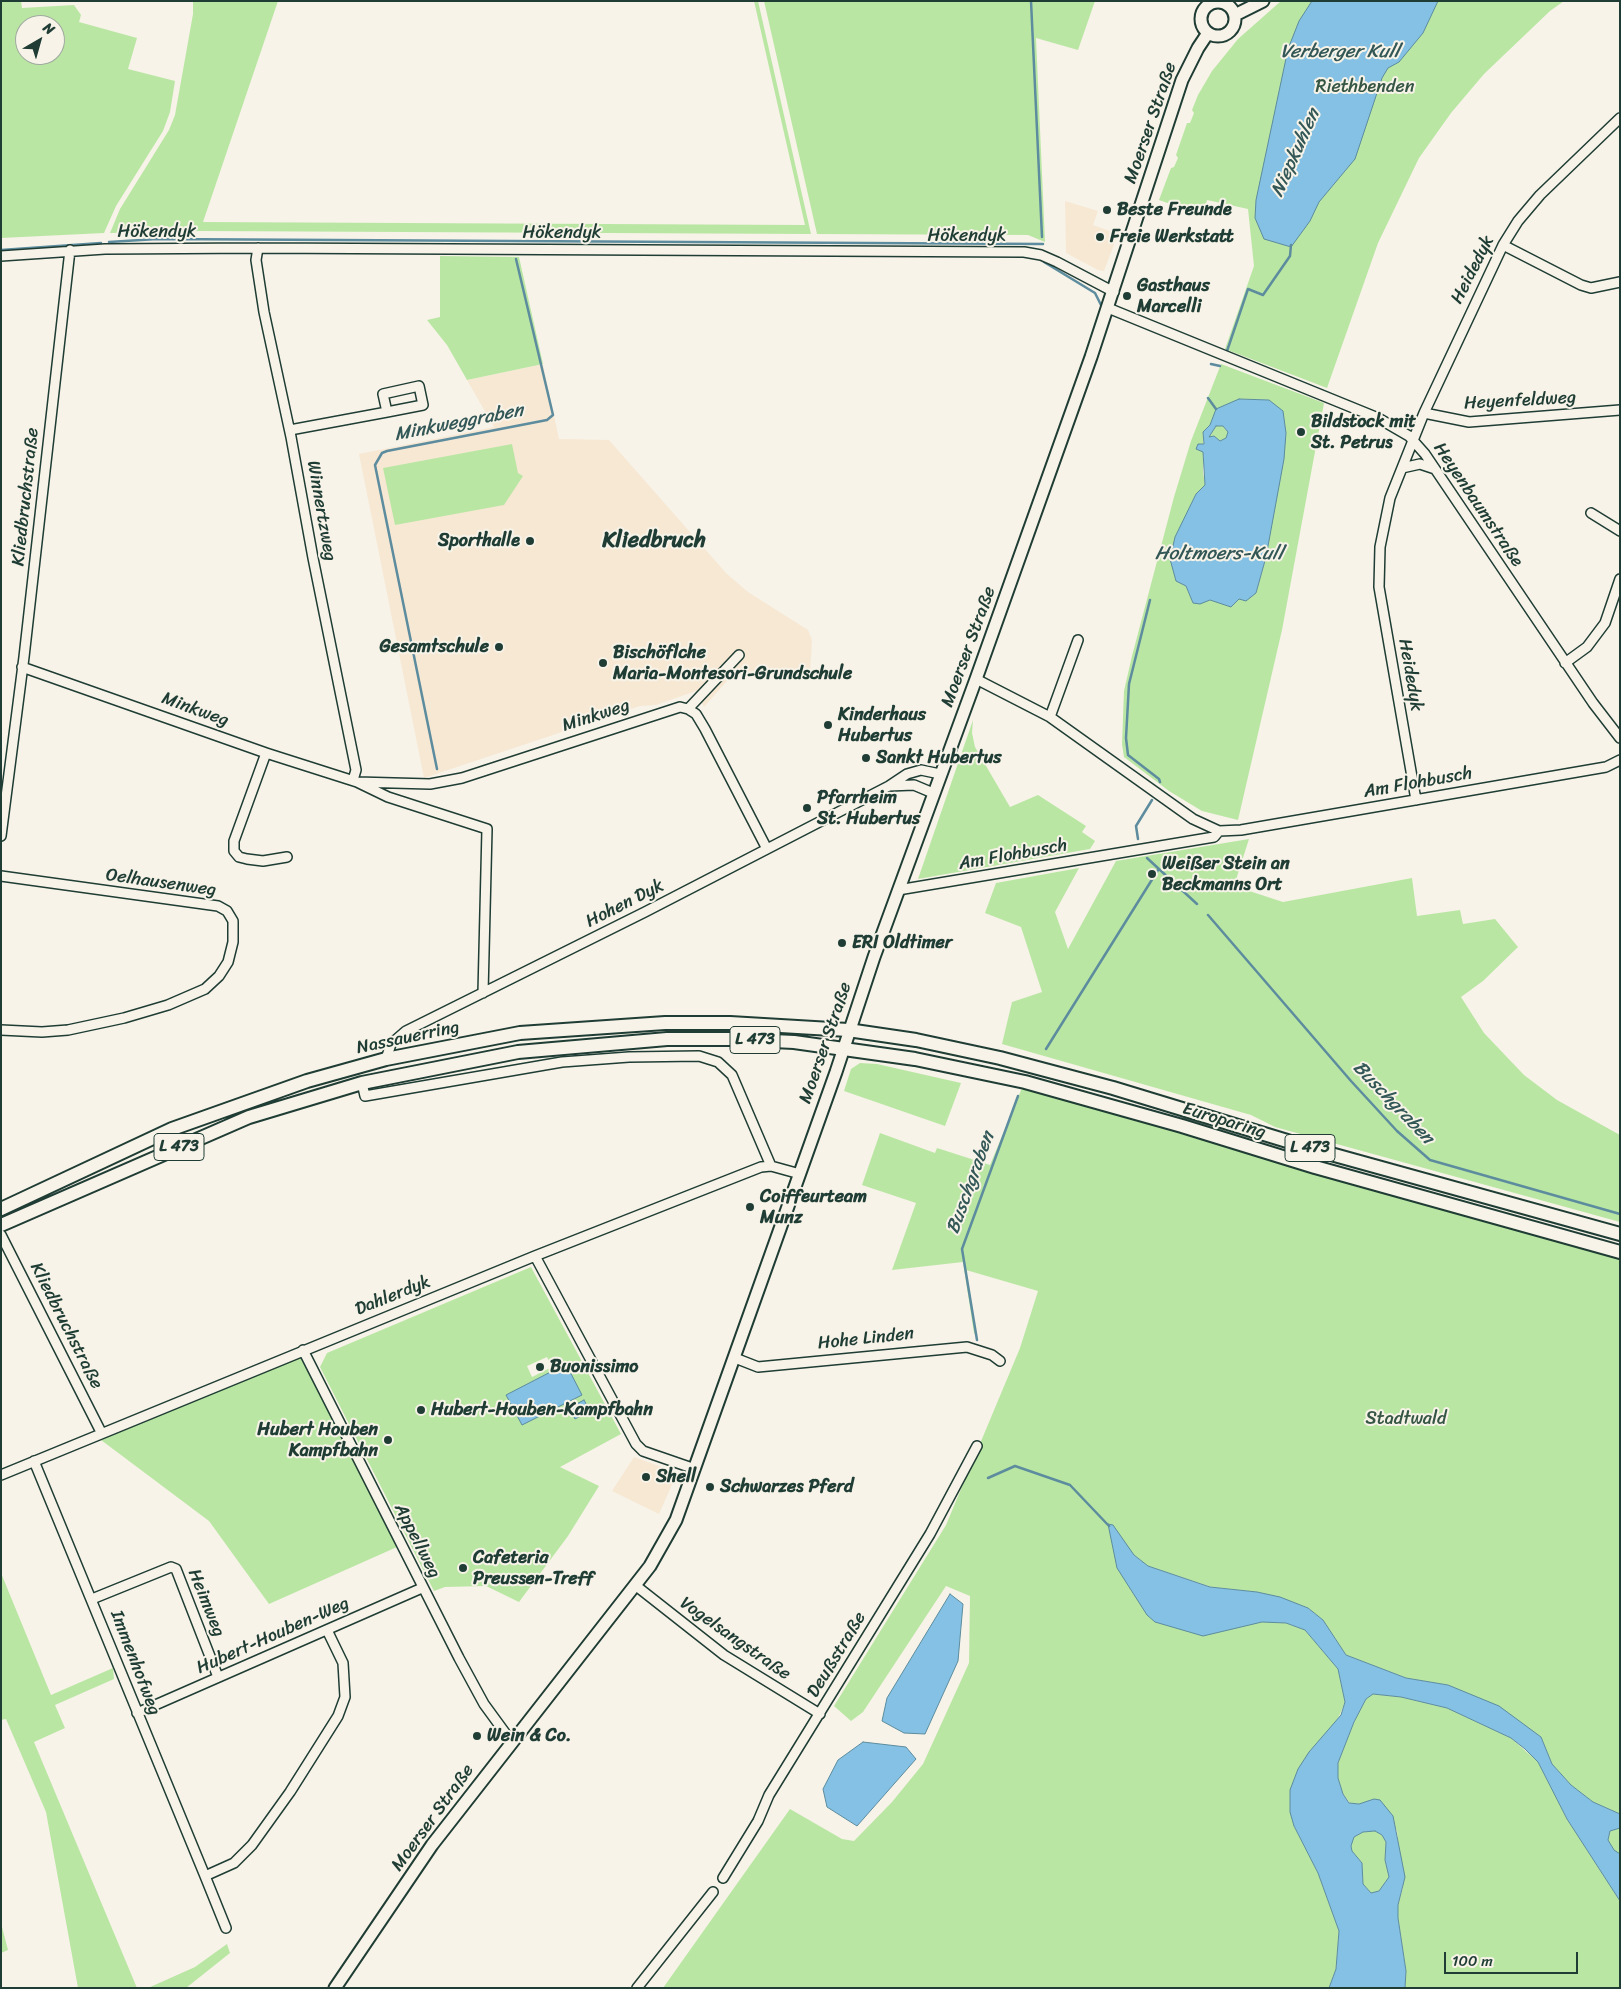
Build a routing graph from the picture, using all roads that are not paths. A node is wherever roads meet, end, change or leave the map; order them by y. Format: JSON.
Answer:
{"nodes":[{"id":1,"x":1263,"y":1,"type":"edge"},
{"id":2,"x":1217,"y":2,"type":"edge"},
{"id":3,"x":1235,"y":15,"type":"junction"},
{"id":4,"x":1208,"y":33,"type":"junction"},
{"id":5,"x":1620,"y":118,"type":"edge"},
{"id":6,"x":1503,"y":246,"type":"junction"},
{"id":7,"x":258,"y":248,"type":"junction"},
{"id":8,"x":70,"y":250,"type":"junction"},
{"id":9,"x":1,"y":256,"type":"edge"},
{"id":10,"x":1620,"y":282,"type":"edge"},
{"id":11,"x":1114,"y":292,"type":"junction"},
{"id":12,"x":1108,"y":308,"type":"junction"},
{"id":13,"x":1620,"y":410,"type":"edge"},
{"id":14,"x":387,"y":412,"type":"junction"},
{"id":15,"x":1424,"y":413,"type":"junction"},
{"id":16,"x":290,"y":430,"type":"junction"},
{"id":17,"x":1414,"y":441,"type":"junction"},
{"id":18,"x":1402,"y":468,"type":"junction"},
{"id":19,"x":1435,"y":469,"type":"junction"},
{"id":20,"x":1591,"y":513,"type":"dead end"},
{"id":21,"x":1620,"y":531,"type":"edge"},
{"id":22,"x":1620,"y":579,"type":"edge"},
{"id":23,"x":1078,"y":640,"type":"dead end"},
{"id":24,"x":739,"y":655,"type":"dead end"},
{"id":25,"x":1565,"y":663,"type":"junction"},
{"id":26,"x":22,"y":668,"type":"junction"},
{"id":27,"x":976,"y":679,"type":"junction"},
{"id":28,"x":688,"y":708,"type":"junction"},
{"id":29,"x":1050,"y":717,"type":"junction"},
{"id":30,"x":1620,"y":738,"type":"edge"},
{"id":31,"x":266,"y":753,"type":"junction"},
{"id":32,"x":1620,"y":760,"type":"edge"},
{"id":33,"x":940,"y":774,"type":"junction"},
{"id":34,"x":355,"y":781,"type":"junction"},
{"id":35,"x":889,"y":786,"type":"junction"},
{"id":36,"x":933,"y":793,"type":"junction"},
{"id":37,"x":1416,"y":800,"type":"junction"},
{"id":38,"x":1219,"y":830,"type":"junction"},
{"id":39,"x":1,"y":836,"type":"edge"},
{"id":40,"x":767,"y":849,"type":"junction"},
{"id":41,"x":287,"y":857,"type":"dead end"},
{"id":42,"x":1,"y":876,"type":"edge"},
{"id":43,"x":898,"y":890,"type":"junction"},
{"id":44,"x":482,"y":993,"type":"junction"},
{"id":45,"x":1,"y":1030,"type":"edge"},
{"id":46,"x":848,"y":1030,"type":"junction"},
{"id":47,"x":843,"y":1049,"type":"junction"},
{"id":48,"x":386,"y":1059,"type":"junction"},
{"id":49,"x":364,"y":1089,"type":"junction"},
{"id":50,"x":771,"y":1166,"type":"junction"},
{"id":51,"x":800,"y":1174,"type":"junction"},
{"id":52,"x":1,"y":1208,"type":"edge"},
{"id":53,"x":1,"y":1225,"type":"edge"},
{"id":54,"x":1620,"y":1234,"type":"edge"},
{"id":55,"x":1,"y":1235,"type":"edge"},
{"id":56,"x":1620,"y":1252,"type":"edge"},
{"id":57,"x":535,"y":1256,"type":"junction"},
{"id":58,"x":303,"y":1350,"type":"junction"},
{"id":59,"x":735,"y":1358,"type":"junction"},
{"id":60,"x":1000,"y":1361,"type":"dead end"},
{"id":61,"x":101,"y":1432,"type":"junction"},
{"id":62,"x":977,"y":1446,"type":"dead end"},
{"id":63,"x":34,"y":1461,"type":"junction"},
{"id":64,"x":695,"y":1469,"type":"junction"},
{"id":65,"x":1,"y":1475,"type":"edge"},
{"id":66,"x":635,"y":1585,"type":"junction"},
{"id":67,"x":422,"y":1588,"type":"junction"},
{"id":68,"x":92,"y":1599,"type":"junction"},
{"id":69,"x":327,"y":1630,"type":"junction"},
{"id":70,"x":218,"y":1677,"type":"junction"},
{"id":71,"x":136,"y":1713,"type":"junction"},
{"id":72,"x":820,"y":1714,"type":"junction"},
{"id":73,"x":511,"y":1741,"type":"junction"},
{"id":74,"x":205,"y":1876,"type":"junction"},
{"id":75,"x":723,"y":1878,"type":"dead end"},
{"id":76,"x":712,"y":1892,"type":"dead end"},
{"id":77,"x":226,"y":1928,"type":"dead end"},
{"id":78,"x":335,"y":1988,"type":"edge"},
{"id":79,"x":637,"y":1988,"type":"edge"}],
"edges":[{"from":1,"to":3,"type":"main road"},
{"from":2,"to":3,"type":"main road"},
{"from":2,"to":4,"type":"main road"},
{"from":3,"to":4,"type":"main road"},
{"from":4,"to":11,"type":"main road","name":"Moerser Straße"},
{"from":5,"to":6,"type":"street","name":"Heidedyk"},
{"from":6,"to":10,"type":"street"},
{"from":6,"to":15,"type":"street","name":"Heidedyk"},
{"from":7,"to":8,"type":"street","name":"Hökendyk"},
{"from":7,"to":11,"type":"street","name":"Hökendyk"},
{"from":7,"to":16,"type":"street","name":"Winnertzweg"},
{"from":8,"to":9,"type":"street","name":"Hökendyk"},
{"from":8,"to":26,"type":"street","name":"Kliedbruchstraße"},
{"from":11,"to":12,"type":"main road","name":"Moerser Straße"},
{"from":12,"to":17,"type":"street","name":"Heyenbaumstraße"},
{"from":12,"to":27,"type":"main road","name":"Moerser Straße"},
{"from":13,"to":15,"type":"street","name":"Heyenfeldweg"},
{"from":14,"to":14,"type":"street"},
{"from":14,"to":16,"type":"street"},
{"from":15,"to":17,"type":"street","name":"Heidedyk"},
{"from":16,"to":34,"type":"street","name":"Winnertzweg"},
{"from":17,"to":18,"type":"street","name":"Heidedyk"},
{"from":17,"to":19,"type":"street","name":"Heyenbaumstraße"},
{"from":18,"to":19,"type":"street"},
{"from":18,"to":37,"type":"street","name":"Heidedyk"},
{"from":19,"to":25,"type":"street","name":"Heyenbaumstraße"},
{"from":20,"to":21,"type":"street"},
{"from":22,"to":25,"type":"street"},
{"from":23,"to":29,"type":"street"},
{"from":24,"to":28,"type":"street"},
{"from":25,"to":30,"type":"street","name":"Heyenbaumstraße"},
{"from":26,"to":31,"type":"street","name":"Minkweg"},
{"from":26,"to":39,"type":"street","name":"Kliedbruchstraße"},
{"from":27,"to":29,"type":"street","name":"Am Flohbusch"},
{"from":27,"to":33,"type":"main road","name":"Moerser Straße"},
{"from":28,"to":34,"type":"street","name":"Minkweg"},
{"from":28,"to":40,"type":"street"},
{"from":29,"to":38,"type":"street","name":"Am Flohbusch"},
{"from":31,"to":34,"type":"street","name":"Minkweg"},
{"from":31,"to":41,"type":"street"},
{"from":32,"to":37,"type":"street","name":"Am Flohbusch"},
{"from":33,"to":35,"type":"street","name":"Hohen Dyk"},
{"from":33,"to":36,"type":"main road","name":"Moerser Straße"},
{"from":34,"to":44,"type":"street","name":"Minkweg"},
{"from":35,"to":36,"type":"street","name":"Hohen Dyk"},
{"from":35,"to":40,"type":"street","name":"Hohen Dyk"},
{"from":36,"to":43,"type":"main road","name":"Moerser Straße"},
{"from":37,"to":38,"type":"street","name":"Am Flohbusch"},
{"from":38,"to":43,"type":"street","name":"Am Flohbusch"},
{"from":40,"to":44,"type":"street","name":"Hohen Dyk"},
{"from":42,"to":45,"type":"street","name":"Oelhausenweg"},
{"from":43,"to":46,"type":"main road","name":"Moerser Straße"},
{"from":44,"to":48,"type":"street","name":"Hohen Dyk"},
{"from":46,"to":47,"type":"main road","name":"Moerser Straße"},
{"from":46,"to":48,"type":"main road","name":"Nassauerring","number":"L 473"},
{"from":46,"to":54,"type":"main road","name":"Europaring","number":"L 473"},
{"from":47,"to":49,"type":"main road","name":"Nassauerring","number":"L 473"},
{"from":47,"to":51,"type":"main road","name":"Moerser Straße"},
{"from":47,"to":56,"type":"main road","name":"Europaring","number":"L 473"},
{"from":48,"to":52,"type":"main road","name":"Nassauerring","number":"L 473"},
{"from":49,"to":50,"type":"street","name":"Nassauerring"},
{"from":49,"to":53,"type":"main road","name":"Nassauerring","number":"L 473"},
{"from":50,"to":51,"type":"street"},
{"from":50,"to":57,"type":"street","name":"Dahlerdyk"},
{"from":51,"to":59,"type":"main road","name":"Moerser Straße"},
{"from":55,"to":61,"type":"street","name":"Kliedbruchstraße"},
{"from":57,"to":58,"type":"street","name":"Dahlerdyk"},
{"from":57,"to":64,"type":"street"},
{"from":58,"to":61,"type":"street","name":"Dahlerdyk"},
{"from":58,"to":67,"type":"street","name":"Appellweg"},
{"from":59,"to":60,"type":"street","name":"Hohe Linden"},
{"from":59,"to":64,"type":"main road","name":"Moerser Straße"},
{"from":61,"to":63,"type":"street","name":"Dahlerdyk"},
{"from":62,"to":72,"type":"street","name":"Deußstraße"},
{"from":63,"to":65,"type":"street","name":"Dahlerdyk"},
{"from":63,"to":68,"type":"street","name":"Immenhofweg"},
{"from":64,"to":66,"type":"main road","name":"Moerser Straße"},
{"from":66,"to":72,"type":"street","name":"Vogelsangstraße"},
{"from":66,"to":73,"type":"main road","name":"Moerser Straße"},
{"from":67,"to":69,"type":"street","name":"Hubert-Houben-Weg"},
{"from":67,"to":73,"type":"street","name":"Appellweg"},
{"from":68,"to":70,"type":"street","name":"Heimweg"},
{"from":68,"to":71,"type":"street","name":"Immenhofweg"},
{"from":69,"to":70,"type":"street","name":"Hubert-Houben-Weg"},
{"from":69,"to":74,"type":"street"},
{"from":70,"to":71,"type":"street","name":"Hubert-Houben-Weg"},
{"from":71,"to":74,"type":"street","name":"Immenhofweg"},
{"from":72,"to":75,"type":"street","name":"Deußstraße"},
{"from":73,"to":78,"type":"main road","name":"Moerser Straße"},
{"from":74,"to":77,"type":"street","name":"Immenhofweg"},
{"from":76,"to":79,"type":"street"}]}
